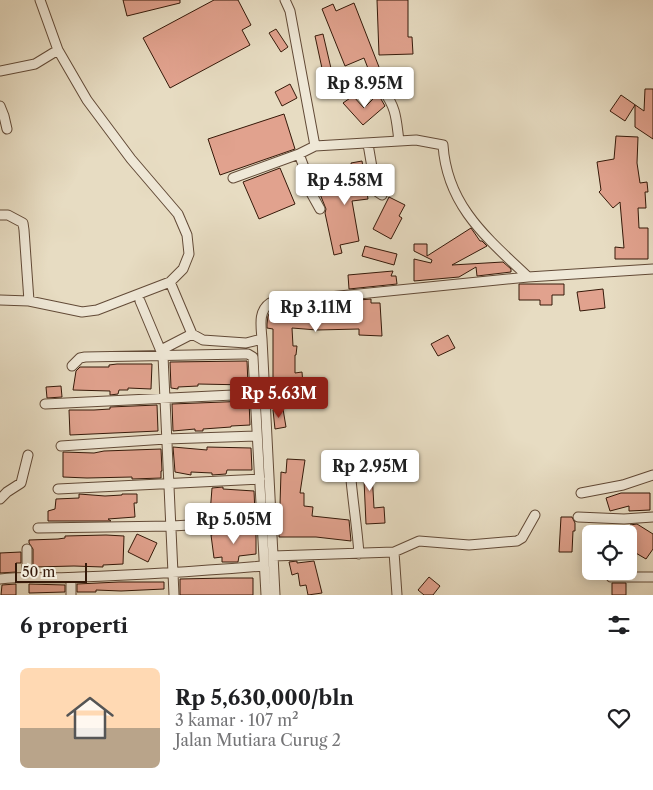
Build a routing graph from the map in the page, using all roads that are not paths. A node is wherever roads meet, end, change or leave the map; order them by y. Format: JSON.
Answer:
{"nodes":[{"id":1,"x":40,"y":0,"type":"edge"},
{"id":2,"x":285,"y":0,"type":"edge"},
{"id":3,"x":58,"y":50,"type":"junction"},
{"id":4,"x":0,"y":71,"type":"edge"},
{"id":5,"x":383,"y":90,"type":"dead end"},
{"id":6,"x":0,"y":106,"type":"edge"},
{"id":7,"x":7,"y":129,"type":"dead end"},
{"id":8,"x":398,"y":141,"type":"junction"},
{"id":9,"x":368,"y":144,"type":"junction"},
{"id":10,"x":315,"y":146,"type":"junction"},
{"id":11,"x":299,"y":154,"type":"junction"},
{"id":12,"x":233,"y":178,"type":"dead end"},
{"id":13,"x":382,"y":195,"type":"dead end"},
{"id":14,"x":320,"y":209,"type":"dead end"},
{"id":15,"x":0,"y":216,"type":"edge"},
{"id":16,"x":653,"y":269,"type":"edge"},
{"id":17,"x":528,"y":278,"type":"junction"},
{"id":18,"x":170,"y":282,"type":"junction"},
{"id":19,"x":0,"y":300,"type":"edge"},
{"id":20,"x":29,"y":301,"type":"junction"},
{"id":21,"x":140,"y":301,"type":"dead end"},
{"id":22,"x":192,"y":334,"type":"junction"},
{"id":23,"x":262,"y":339,"type":"junction"},
{"id":24,"x":162,"y":353,"type":"junction"},
{"id":25,"x":72,"y":366,"type":"dead end"},
{"id":26,"x":254,"y":394,"type":"junction"},
{"id":27,"x":164,"y":398,"type":"junction"},
{"id":28,"x":45,"y":404,"type":"dead end"},
{"id":29,"x":257,"y":436,"type":"junction"},
{"id":30,"x":166,"y":439,"type":"junction"},
{"id":31,"x":61,"y":446,"type":"dead end"},
{"id":32,"x":28,"y":455,"type":"dead end"},
{"id":33,"x":350,"y":468,"type":"dead end"},
{"id":34,"x":653,"y":475,"type":"edge"},
{"id":35,"x":260,"y":479,"type":"junction"},
{"id":36,"x":168,"y":483,"type":"junction"},
{"id":37,"x":58,"y":489,"type":"dead end"},
{"id":38,"x":581,"y":493,"type":"dead end"},
{"id":39,"x":0,"y":499,"type":"edge"},
{"id":40,"x":535,"y":515,"type":"dead end"},
{"id":41,"x":578,"y":517,"type":"dead end"},
{"id":42,"x":653,"y":517,"type":"edge"},
{"id":43,"x":262,"y":521,"type":"junction"},
{"id":44,"x":172,"y":526,"type":"junction"},
{"id":45,"x":38,"y":528,"type":"dead end"},
{"id":46,"x":27,"y":549,"type":"dead end"},
{"id":47,"x":394,"y":552,"type":"junction"},
{"id":48,"x":359,"y":554,"type":"junction"},
{"id":49,"x":273,"y":556,"type":"junction"},
{"id":50,"x":263,"y":566,"type":"junction"},
{"id":51,"x":173,"y":573,"type":"junction"},
{"id":52,"x":27,"y":576,"type":"junction"},
{"id":53,"x":637,"y":577,"type":"edge"},
{"id":54,"x":653,"y":577,"type":"edge"},
{"id":55,"x":70,"y":578,"type":"junction"},
{"id":56,"x":0,"y":579,"type":"edge"},
{"id":57,"x":71,"y":595,"type":"edge"},
{"id":58,"x":174,"y":595,"type":"edge"},
{"id":59,"x":266,"y":595,"type":"edge"},
{"id":60,"x":275,"y":595,"type":"edge"},
{"id":61,"x":397,"y":595,"type":"edge"}],
"edges":[{"from":1,"to":3,"type":"street"},
{"from":2,"to":10,"type":"street"},
{"from":3,"to":4,"type":"street"},
{"from":3,"to":18,"type":"street"},
{"from":5,"to":8,"type":"street"},
{"from":6,"to":7,"type":"street"},
{"from":8,"to":9,"type":"street"},
{"from":8,"to":17,"type":"street"},
{"from":9,"to":10,"type":"street"},
{"from":9,"to":13,"type":"street"},
{"from":10,"to":11,"type":"street"},
{"from":11,"to":12,"type":"street"},
{"from":11,"to":14,"type":"street"},
{"from":15,"to":20,"type":"street"},
{"from":16,"to":17,"type":"street"},
{"from":17,"to":23,"type":"street"},
{"from":18,"to":20,"type":"street"},
{"from":18,"to":22,"type":"street"},
{"from":19,"to":20,"type":"street"},
{"from":21,"to":24,"type":"street"},
{"from":22,"to":23,"type":"street"},
{"from":22,"to":24,"type":"street"},
{"from":23,"to":49,"type":"street"},
{"from":24,"to":25,"type":"street"},
{"from":24,"to":26,"type":"street"},
{"from":24,"to":27,"type":"street"},
{"from":26,"to":27,"type":"street"},
{"from":26,"to":29,"type":"street"},
{"from":27,"to":28,"type":"street"},
{"from":27,"to":30,"type":"street"},
{"from":29,"to":30,"type":"street"},
{"from":29,"to":35,"type":"street"},
{"from":30,"to":31,"type":"street"},
{"from":30,"to":36,"type":"street"},
{"from":32,"to":39,"type":"street"},
{"from":33,"to":48,"type":"street"},
{"from":34,"to":38,"type":"street"},
{"from":35,"to":36,"type":"street"},
{"from":35,"to":43,"type":"street"},
{"from":36,"to":37,"type":"street"},
{"from":36,"to":44,"type":"street"},
{"from":40,"to":47,"type":"street"},
{"from":41,"to":42,"type":"street"},
{"from":43,"to":44,"type":"street"},
{"from":43,"to":50,"type":"street"},
{"from":44,"to":45,"type":"street"},
{"from":44,"to":51,"type":"street"},
{"from":46,"to":52,"type":"street"},
{"from":47,"to":48,"type":"street"},
{"from":47,"to":61,"type":"street"},
{"from":48,"to":49,"type":"street"},
{"from":49,"to":60,"type":"street"},
{"from":50,"to":51,"type":"street"},
{"from":50,"to":59,"type":"street"},
{"from":51,"to":55,"type":"street"},
{"from":51,"to":58,"type":"street"},
{"from":52,"to":55,"type":"street"},
{"from":52,"to":56,"type":"street"},
{"from":53,"to":54,"type":"street"},
{"from":55,"to":57,"type":"street"}]}
